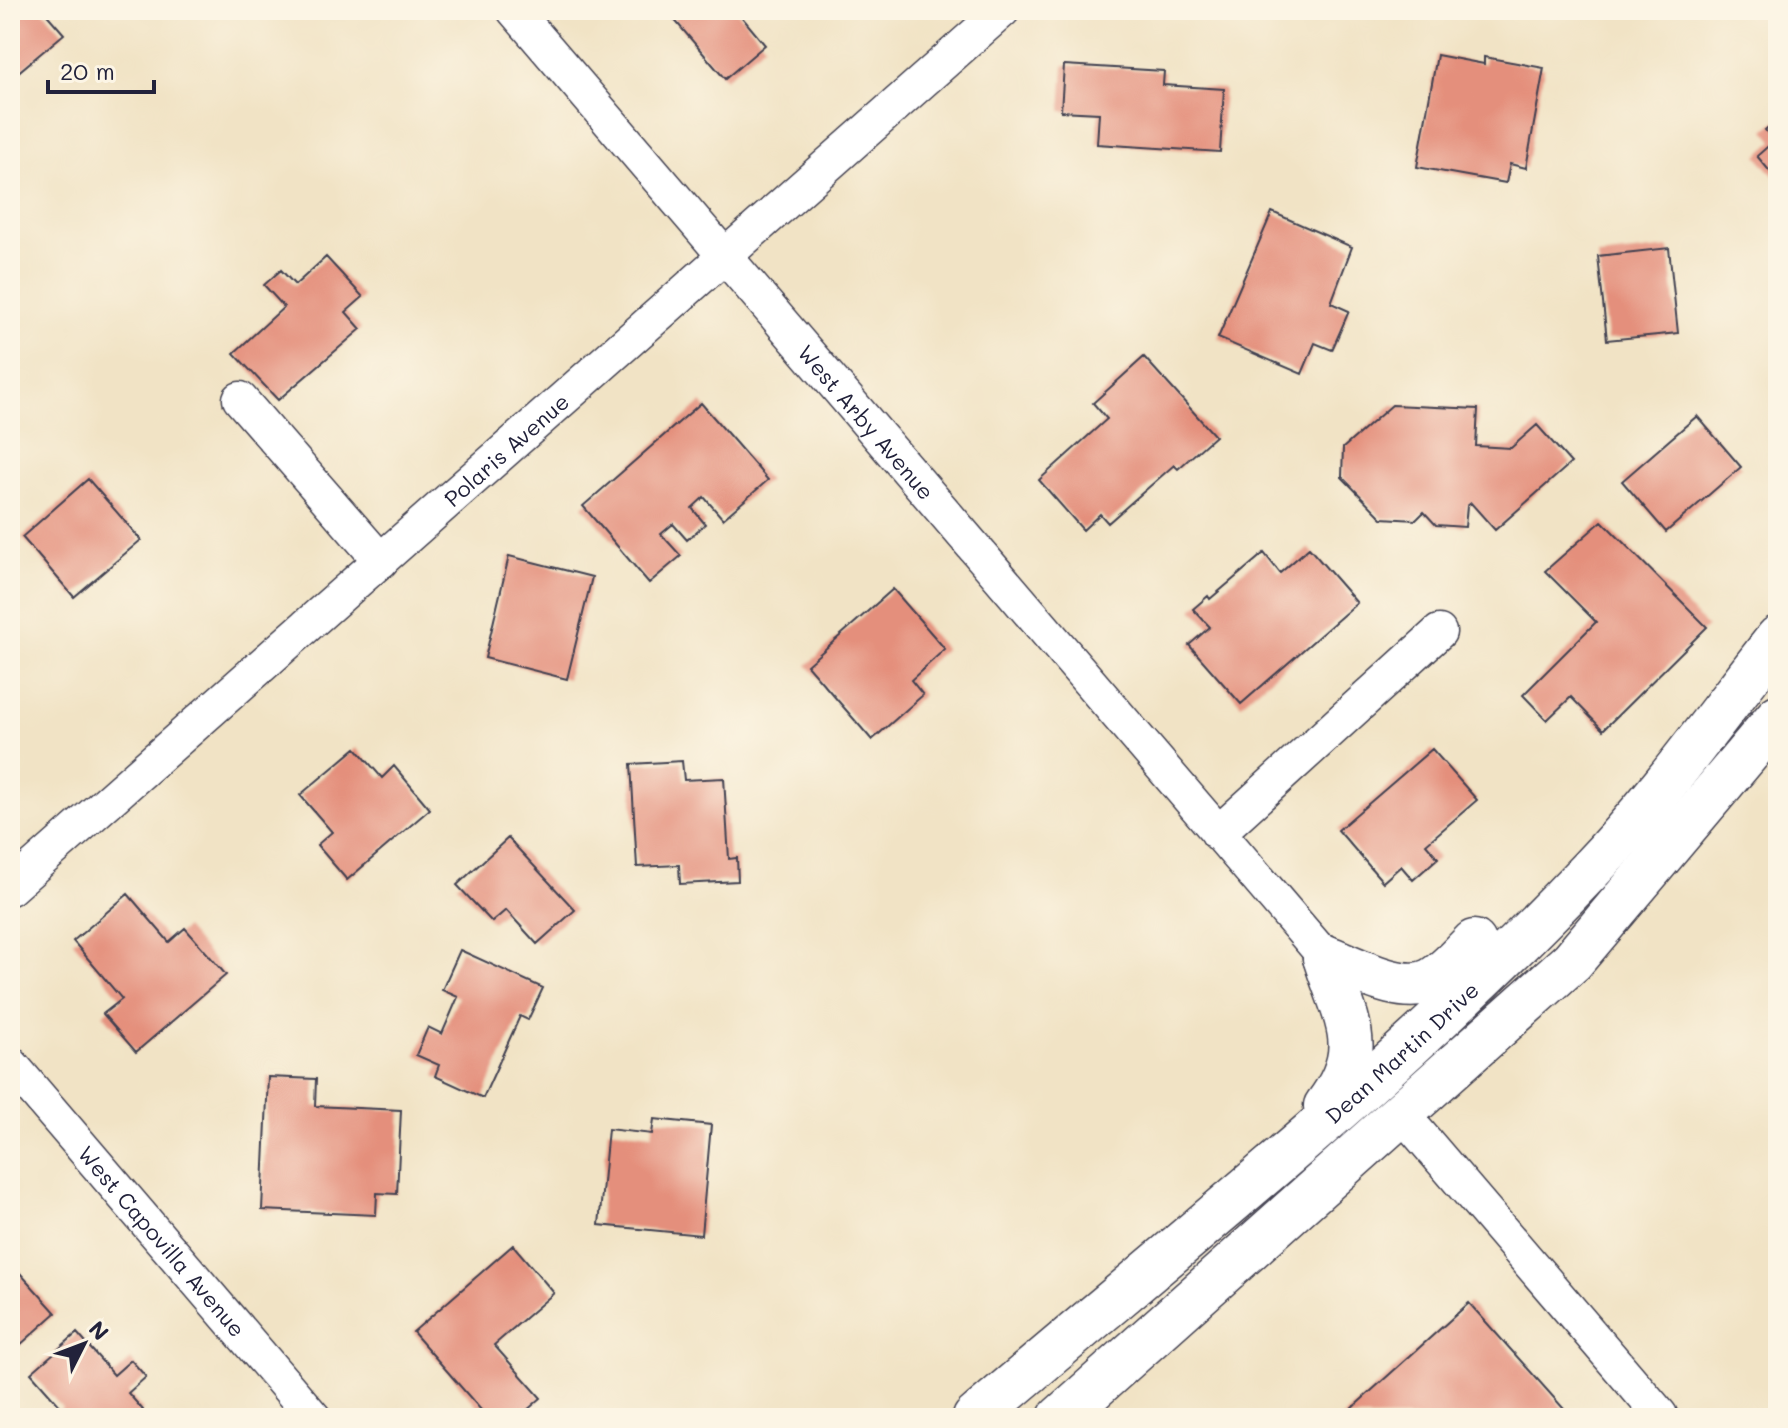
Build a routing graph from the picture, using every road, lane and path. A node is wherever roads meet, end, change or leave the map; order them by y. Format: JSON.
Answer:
{"nodes":[{"id":1,"x":514,"y":10,"type":"edge"},
{"id":2,"x":1003,"y":10,"type":"edge"},
{"id":3,"x":723,"y":258,"type":"junction"},
{"id":4,"x":240,"y":399,"type":"dead end"},
{"id":5,"x":381,"y":561,"type":"junction"},
{"id":6,"x":1439,"y":632,"type":"dead end"},
{"id":7,"x":1778,"y":638,"type":"edge"},
{"id":8,"x":1778,"y":717,"type":"edge"},
{"id":9,"x":1218,"y":833,"type":"junction"},
{"id":10,"x":1591,"y":870,"type":"junction"},
{"id":11,"x":10,"y":888,"type":"edge"},
{"id":12,"x":1325,"y":957,"type":"junction"},
{"id":13,"x":10,"y":1063,"type":"edge"},
{"id":14,"x":1403,"y":1115,"type":"junction"},
{"id":15,"x":1299,"y":1141,"type":"junction"},
{"id":16,"x":1659,"y":1417,"type":"edge"},
{"id":17,"x":314,"y":1418,"type":"edge"},
{"id":18,"x":975,"y":1418,"type":"edge"},
{"id":19,"x":1060,"y":1418,"type":"edge"}],
"edges":[{"from":1,"to":3,"type":"street","name":"West Arby Avenue"},
{"from":2,"to":3,"type":"street","name":"Polaris Avenue"},
{"from":3,"to":5,"type":"street","name":"Polaris Avenue"},
{"from":3,"to":9,"type":"street","name":"West Arby Avenue"},
{"from":4,"to":5,"type":"street"},
{"from":5,"to":11,"type":"street","name":"Polaris Avenue"},
{"from":6,"to":9,"type":"street"},
{"from":7,"to":10,"type":"main road","name":"Dean Martin Drive"},
{"from":8,"to":14,"type":"main road"},
{"from":9,"to":12,"type":"street","name":"West Arby Avenue"},
{"from":10,"to":12,"type":"main road"},
{"from":10,"to":15,"type":"main road","name":"Dean Martin Drive"},
{"from":12,"to":15,"type":"main road"},
{"from":13,"to":17,"type":"street","name":"West Capovilla Avenue"},
{"from":14,"to":16,"type":"street"},
{"from":14,"to":19,"type":"main road"},
{"from":15,"to":18,"type":"main road","name":"Dean Martin Drive"}]}
